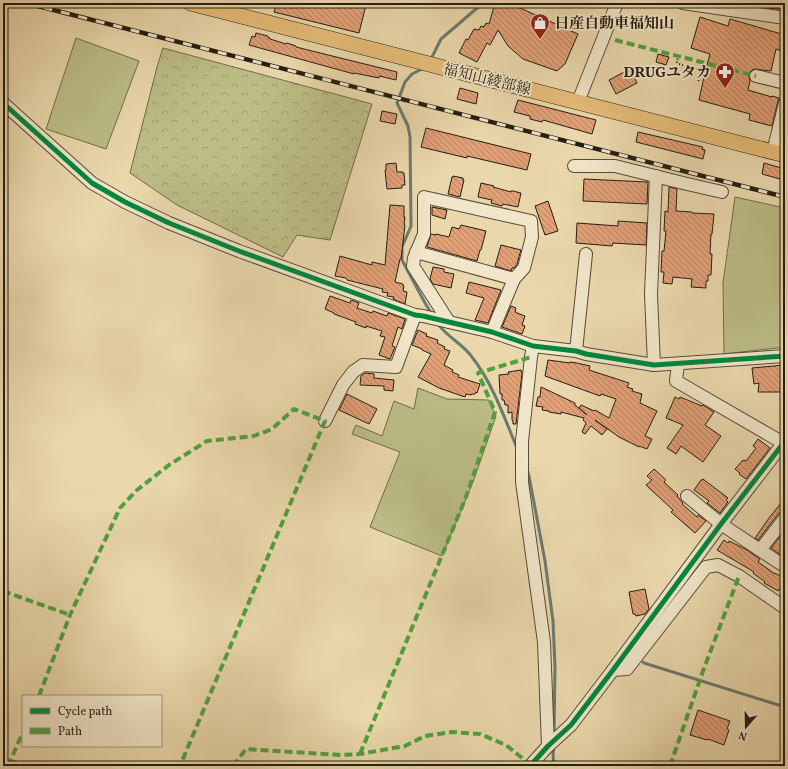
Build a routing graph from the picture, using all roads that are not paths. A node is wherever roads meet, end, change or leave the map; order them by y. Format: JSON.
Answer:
{"nodes":[{"id":1,"x":190,"y":3,"type":"edge"},
{"id":2,"x":617,"y":3,"type":"edge"},
{"id":3,"x":683,"y":3,"type":"edge"},
{"id":4,"x":785,"y":18,"type":"edge"},
{"id":5,"x":756,"y":76,"type":"dead end"},
{"id":6,"x":785,"y":83,"type":"edge"},
{"id":7,"x":578,"y":102,"type":"junction"},
{"id":8,"x":785,"y":103,"type":"edge"},
{"id":9,"x":3,"y":104,"type":"edge"},
{"id":10,"x":779,"y":153,"type":"edge"},
{"id":11,"x":574,"y":166,"type":"dead end"},
{"id":12,"x":656,"y":176,"type":"junction"},
{"id":13,"x":722,"y":192,"type":"dead end"},
{"id":14,"x":416,"y":252,"type":"junction"},
{"id":15,"x":586,"y":254,"type":"dead end"},
{"id":16,"x":514,"y":279,"type":"junction"},
{"id":17,"x":419,"y":316,"type":"junction"},
{"id":18,"x":446,"y":321,"type":"junction"},
{"id":19,"x":492,"y":332,"type":"junction"},
{"id":20,"x":533,"y":346,"type":"junction"},
{"id":21,"x":576,"y":351,"type":"junction"},
{"id":22,"x":785,"y":356,"type":"edge"},
{"id":23,"x":678,"y":364,"type":"junction"},
{"id":24,"x":654,"y":365,"type":"junction"},
{"id":25,"x":325,"y":421,"type":"dead end"},
{"id":26,"x":784,"y":443,"type":"edge"},
{"id":27,"x":687,"y":496,"type":"dead end"},
{"id":28,"x":785,"y":518,"type":"edge"},
{"id":29,"x":721,"y":524,"type":"junction"},
{"id":30,"x":760,"y":550,"type":"junction"},
{"id":31,"x":781,"y":564,"type":"dead end"},
{"id":32,"x":784,"y":604,"type":"edge"},
{"id":33,"x":613,"y":670,"type":"junction"},
{"id":34,"x":548,"y":746,"type":"junction"},
{"id":35,"x":530,"y":766,"type":"edge"}],
"edges":[{"from":1,"to":7,"type":"main road","name":"福知山綾部線"},
{"from":2,"to":7,"type":"street"},
{"from":3,"to":4,"type":"street"},
{"from":5,"to":6,"type":"street"},
{"from":7,"to":10,"type":"main road","name":"福知山綾部線"},
{"from":8,"to":10,"type":"street"},
{"from":9,"to":17,"type":"street"},
{"from":11,"to":12,"type":"street"},
{"from":12,"to":13,"type":"street"},
{"from":12,"to":24,"type":"street"},
{"from":14,"to":16,"type":"street"},
{"from":14,"to":16,"type":"street"},
{"from":14,"to":18,"type":"street"},
{"from":15,"to":21,"type":"street"},
{"from":16,"to":19,"type":"street"},
{"from":17,"to":18,"type":"street"},
{"from":17,"to":25,"type":"street"},
{"from":18,"to":19,"type":"street"},
{"from":19,"to":20,"type":"street"},
{"from":20,"to":21,"type":"street"},
{"from":20,"to":34,"type":"street"},
{"from":21,"to":24,"type":"street"},
{"from":22,"to":23,"type":"street"},
{"from":23,"to":24,"type":"street"},
{"from":23,"to":26,"type":"street"},
{"from":26,"to":29,"type":"street"},
{"from":27,"to":29,"type":"street"},
{"from":28,"to":30,"type":"street"},
{"from":29,"to":30,"type":"street"},
{"from":29,"to":33,"type":"street"},
{"from":30,"to":31,"type":"street"},
{"from":32,"to":33,"type":"street"},
{"from":33,"to":34,"type":"street"},
{"from":34,"to":35,"type":"street"}]}
